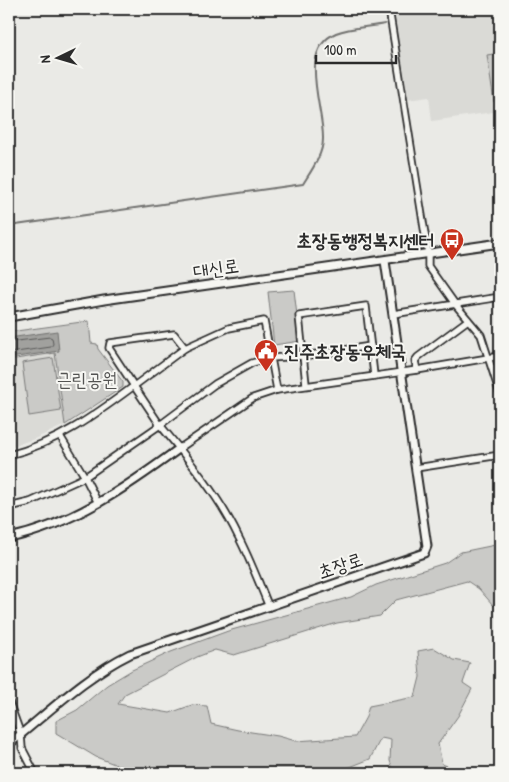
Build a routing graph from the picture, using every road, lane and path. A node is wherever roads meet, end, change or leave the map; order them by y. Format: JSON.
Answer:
{"nodes":[{"id":1,"x":389,"y":9,"type":"edge"},
{"id":2,"x":500,"y":243,"type":"edge"},
{"id":3,"x":428,"y":253,"type":"junction"},
{"id":4,"x":385,"y":260,"type":"junction"},
{"id":5,"x":500,"y":297,"type":"edge"},
{"id":6,"x":455,"y":304,"type":"junction"},
{"id":7,"x":393,"y":314,"type":"junction"},
{"id":8,"x":9,"y":317,"type":"edge"},
{"id":9,"x":468,"y":320,"type":"junction"},
{"id":10,"x":371,"y":346,"type":"junction"},
{"id":11,"x":185,"y":348,"type":"junction"},
{"id":12,"x":303,"y":356,"type":"junction"},
{"id":13,"x":500,"y":356,"type":"edge"},
{"id":14,"x":270,"y":358,"type":"junction"},
{"id":15,"x":489,"y":358,"type":"junction"},
{"id":16,"x":417,"y":370,"type":"junction"},
{"id":17,"x":402,"y":372,"type":"junction"},
{"id":18,"x":374,"y":375,"type":"junction"},
{"id":19,"x":306,"y":384,"type":"junction"},
{"id":20,"x":134,"y":386,"type":"junction"},
{"id":21,"x":276,"y":390,"type":"junction"},
{"id":22,"x":500,"y":394,"type":"edge"},
{"id":23,"x":160,"y":425,"type":"junction"},
{"id":24,"x":60,"y":436,"type":"junction"},
{"id":25,"x":180,"y":448,"type":"junction"},
{"id":26,"x":9,"y":455,"type":"edge"},
{"id":27,"x":500,"y":455,"type":"edge"},
{"id":28,"x":416,"y":468,"type":"junction"},
{"id":29,"x":85,"y":478,"type":"junction"},
{"id":30,"x":98,"y":503,"type":"junction"},
{"id":31,"x":9,"y":507,"type":"edge"},
{"id":32,"x":9,"y":538,"type":"edge"},
{"id":33,"x":269,"y":607,"type":"junction"},
{"id":34,"x":9,"y":702,"type":"edge"},
{"id":35,"x":20,"y":735,"type":"junction"},
{"id":36,"x":9,"y":744,"type":"edge"},
{"id":37,"x":35,"y":773,"type":"edge"}],
"edges":[{"from":1,"to":3,"type":"street"},
{"from":2,"to":3,"type":"street","name":"대신로"},
{"from":3,"to":4,"type":"street","name":"대신로"},
{"from":3,"to":6,"type":"street"},
{"from":4,"to":7,"type":"street","name":"초장로"},
{"from":4,"to":8,"type":"street","name":"대신로"},
{"from":5,"to":6,"type":"street"},
{"from":6,"to":7,"type":"street"},
{"from":6,"to":9,"type":"street"},
{"from":7,"to":17,"type":"street","name":"초장로"},
{"from":9,"to":15,"type":"street"},
{"from":9,"to":16,"type":"street"},
{"from":10,"to":12,"type":"street"},
{"from":10,"to":12,"type":"street"},
{"from":10,"to":18,"type":"street"},
{"from":11,"to":14,"type":"street"},
{"from":11,"to":20,"type":"street"},
{"from":11,"to":20,"type":"street"},
{"from":12,"to":14,"type":"street"},
{"from":12,"to":19,"type":"street"},
{"from":13,"to":15,"type":"street"},
{"from":14,"to":21,"type":"street"},
{"from":14,"to":23,"type":"street"},
{"from":15,"to":16,"type":"street"},
{"from":15,"to":22,"type":"street"},
{"from":16,"to":17,"type":"street"},
{"from":17,"to":18,"type":"street"},
{"from":17,"to":28,"type":"street","name":"초장로"},
{"from":18,"to":19,"type":"street"},
{"from":19,"to":21,"type":"street"},
{"from":20,"to":23,"type":"street"},
{"from":20,"to":24,"type":"street"},
{"from":21,"to":25,"type":"street"},
{"from":23,"to":25,"type":"street"},
{"from":23,"to":29,"type":"street"},
{"from":24,"to":26,"type":"street"},
{"from":24,"to":29,"type":"street"},
{"from":25,"to":30,"type":"street"},
{"from":25,"to":33,"type":"street"},
{"from":27,"to":28,"type":"street"},
{"from":28,"to":33,"type":"street","name":"초장로"},
{"from":29,"to":30,"type":"street"},
{"from":29,"to":31,"type":"street"},
{"from":30,"to":32,"type":"street"},
{"from":33,"to":35,"type":"street","name":"초장로"},
{"from":34,"to":35,"type":"street"},
{"from":35,"to":36,"type":"street","name":"초장로"},
{"from":35,"to":37,"type":"street"}]}
